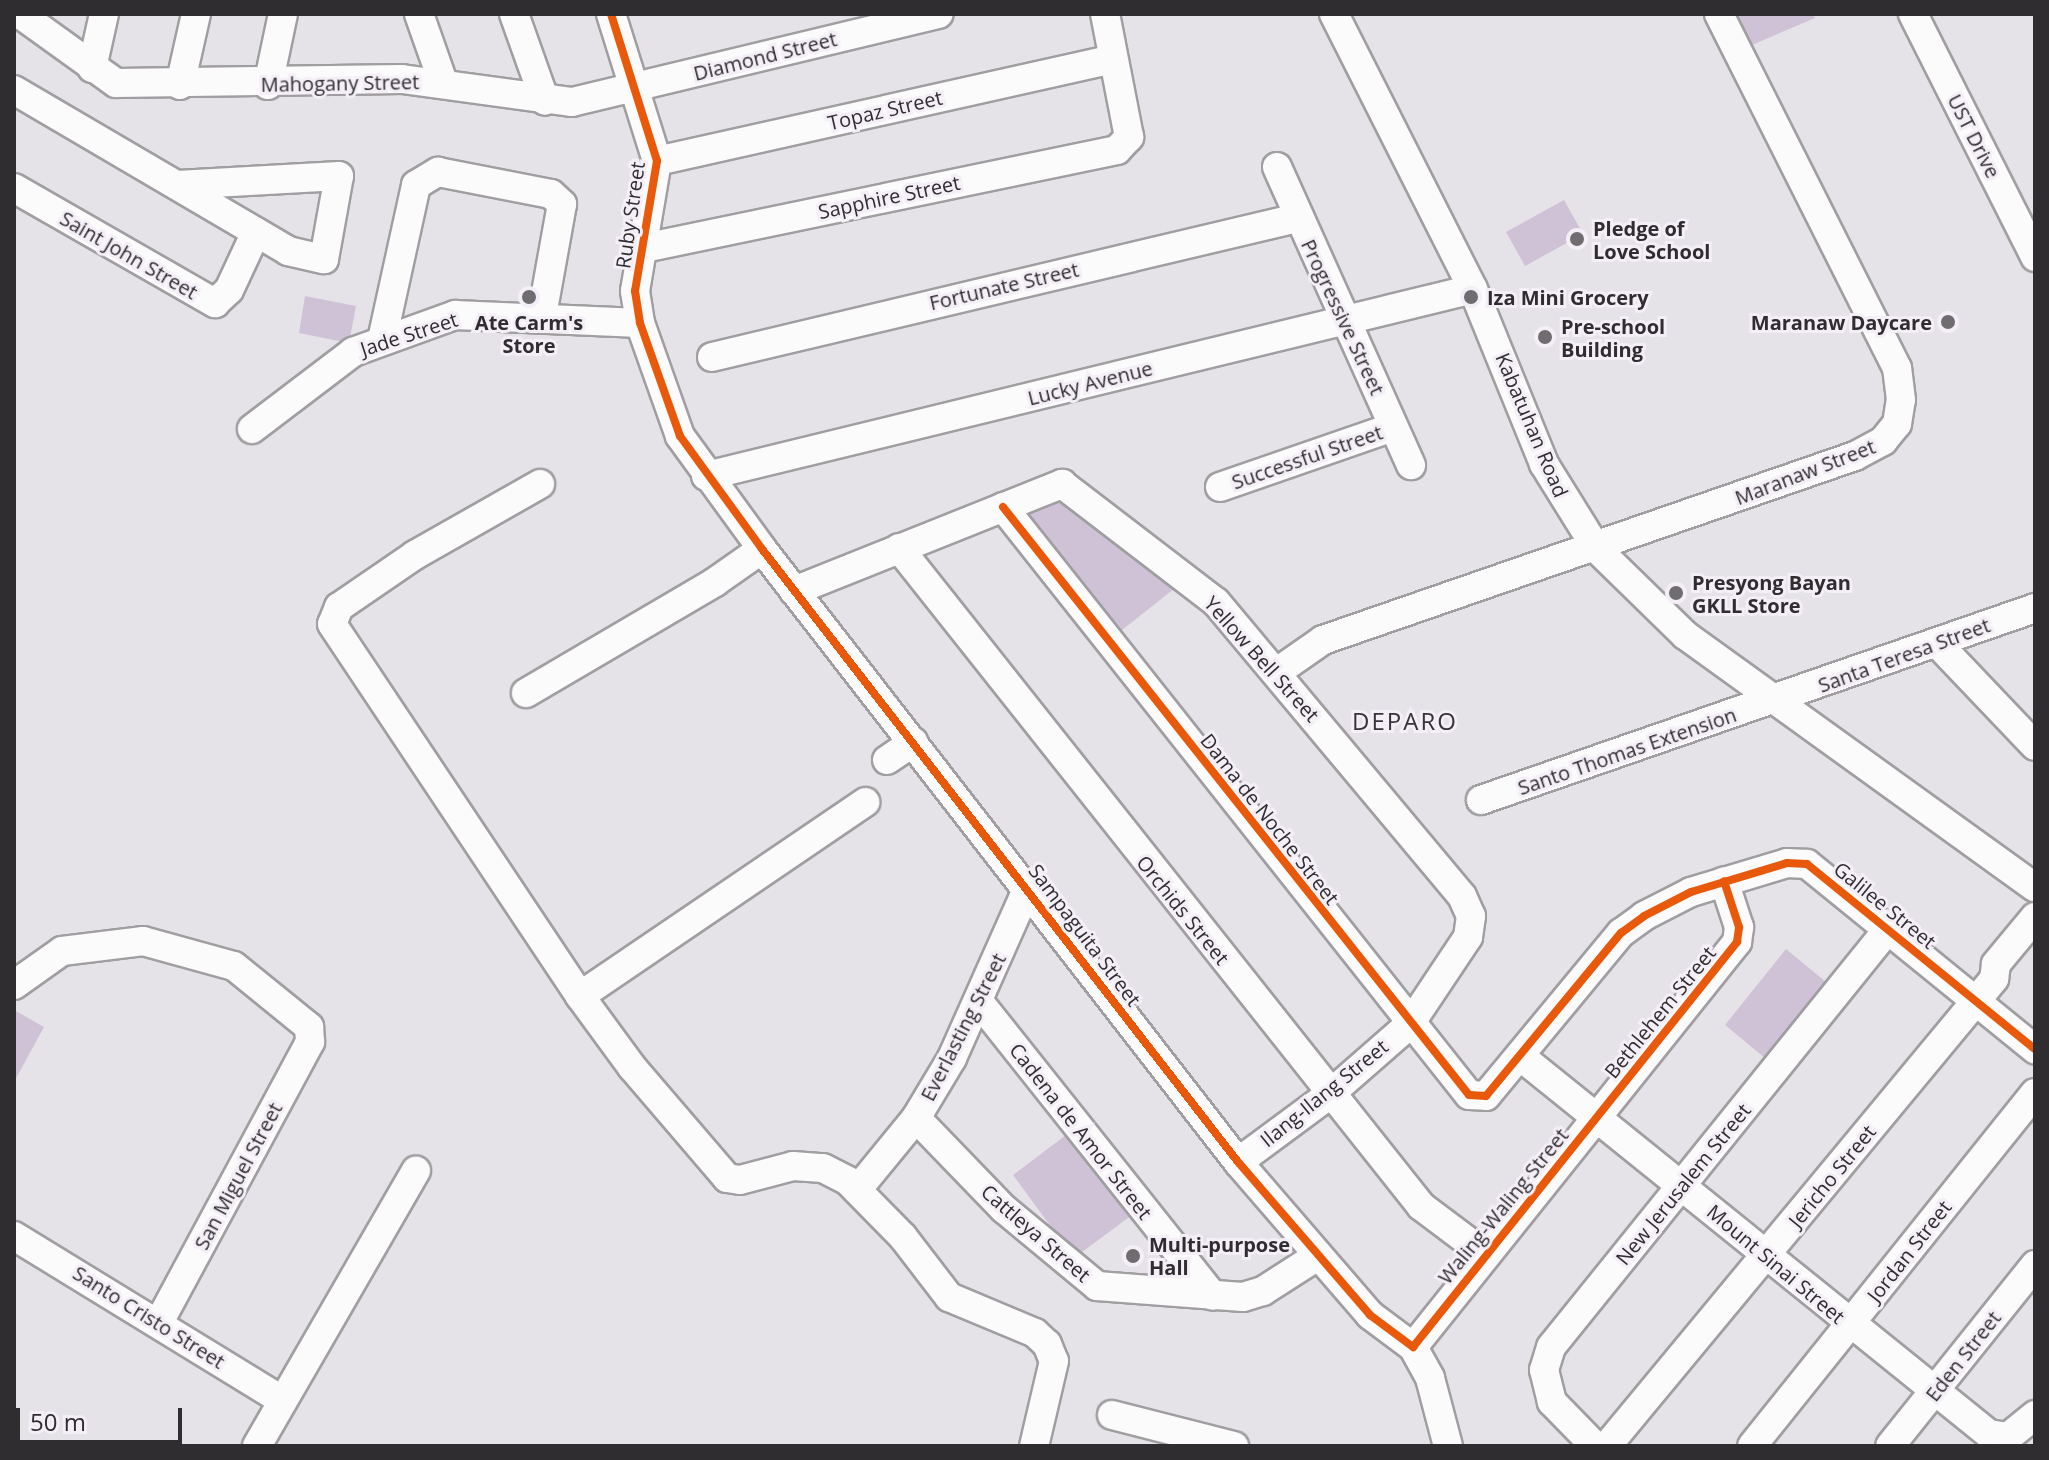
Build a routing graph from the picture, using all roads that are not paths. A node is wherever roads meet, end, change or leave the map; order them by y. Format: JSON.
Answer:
{"nodes":[{"id":1,"x":20,"y":14,"type":"edge"},
{"id":2,"x":104,"y":14,"type":"edge"},
{"id":3,"x":196,"y":14,"type":"edge"},
{"id":4,"x":283,"y":14,"type":"edge"},
{"id":5,"x":419,"y":14,"type":"edge"},
{"id":6,"x":514,"y":14,"type":"edge"},
{"id":7,"x":611,"y":14,"type":"edge"},
{"id":8,"x":939,"y":14,"type":"edge"},
{"id":9,"x":1105,"y":14,"type":"edge"},
{"id":10,"x":1334,"y":14,"type":"edge"},
{"id":11,"x":1719,"y":14,"type":"edge"},
{"id":12,"x":1913,"y":14,"type":"edge"},
{"id":13,"x":1113,"y":59,"type":"junction"},
{"id":14,"x":92,"y":68,"type":"junction"},
{"id":15,"x":443,"y":82,"type":"junction"},
{"id":16,"x":180,"y":85,"type":"junction"},
{"id":17,"x":268,"y":85,"type":"junction"},
{"id":18,"x":637,"y":88,"type":"junction"},
{"id":19,"x":14,"y":90,"type":"edge"},
{"id":20,"x":545,"y":101,"type":"junction"},
{"id":21,"x":657,"y":161,"type":"junction"},
{"id":22,"x":1277,"y":167,"type":"dead end"},
{"id":23,"x":177,"y":185,"type":"junction"},
{"id":24,"x":14,"y":188,"type":"edge"},
{"id":25,"x":1297,"y":218,"type":"junction"},
{"id":26,"x":256,"y":232,"type":"junction"},
{"id":27,"x":644,"y":248,"type":"junction"},
{"id":28,"x":2035,"y":257,"type":"edge"},
{"id":29,"x":1473,"y":289,"type":"junction"},
{"id":30,"x":542,"y":315,"type":"junction"},
{"id":31,"x":1345,"y":320,"type":"junction"},
{"id":32,"x":640,"y":323,"type":"junction"},
{"id":33,"x":382,"y":340,"type":"junction"},
{"id":34,"x":712,"y":357,"type":"dead end"},
{"id":35,"x":1393,"y":427,"type":"junction"},
{"id":36,"x":252,"y":429,"type":"dead end"},
{"id":37,"x":1411,"y":465,"type":"dead end"},
{"id":38,"x":706,"y":476,"type":"junction"},
{"id":39,"x":540,"y":484,"type":"dead end"},
{"id":40,"x":1220,"y":487,"type":"dead end"},
{"id":41,"x":725,"y":500,"type":"joint"},
{"id":42,"x":1003,"y":507,"type":"junction"},
{"id":43,"x":899,"y":548,"type":"junction"},
{"id":44,"x":762,"y":549,"type":"junction"},
{"id":45,"x":1597,"y":549,"type":"junction"},
{"id":46,"x":794,"y":591,"type":"junction"},
{"id":47,"x":2035,"y":608,"type":"edge"},
{"id":48,"x":1937,"y":643,"type":"junction"},
{"id":49,"x":1277,"y":672,"type":"junction"},
{"id":50,"x":526,"y":693,"type":"dead end"},
{"id":51,"x":1774,"y":702,"type":"junction"},
{"id":52,"x":914,"y":742,"type":"junction"},
{"id":53,"x":2035,"y":746,"type":"edge"},
{"id":54,"x":887,"y":760,"type":"dead end"},
{"id":55,"x":1481,"y":800,"type":"dead end"},
{"id":56,"x":865,"y":802,"type":"dead end"},
{"id":57,"x":1724,"y":881,"type":"junction"},
{"id":58,"x":1028,"y":887,"type":"junction"},
{"id":59,"x":2035,"y":887,"type":"edge"},
{"id":60,"x":2035,"y":917,"type":"edge"},
{"id":61,"x":1889,"y":928,"type":"junction"},
{"id":62,"x":2035,"y":945,"type":"edge"},
{"id":63,"x":14,"y":985,"type":"edge"},
{"id":64,"x":1985,"y":990,"type":"junction"},
{"id":65,"x":580,"y":996,"type":"junction"},
{"id":66,"x":980,"y":1003,"type":"junction"},
{"id":67,"x":1410,"y":1024,"type":"junction"},
{"id":68,"x":2035,"y":1049,"type":"edge"},
{"id":69,"x":1520,"y":1056,"type":"junction"},
{"id":70,"x":2035,"y":1093,"type":"edge"},
{"id":71,"x":1330,"y":1094,"type":"junction"},
{"id":72,"x":1598,"y":1115,"type":"junction"},
{"id":73,"x":916,"y":1118,"type":"junction"},
{"id":74,"x":1238,"y":1162,"type":"junction"},
{"id":75,"x":416,"y":1171,"type":"dead end"},
{"id":76,"x":1682,"y":1185,"type":"junction"},
{"id":77,"x":857,"y":1190,"type":"junction"},
{"id":78,"x":14,"y":1236,"type":"edge"},
{"id":79,"x":1485,"y":1254,"type":"junction"},
{"id":80,"x":1767,"y":1255,"type":"junction"},
{"id":81,"x":1316,"y":1257,"type":"junction"},
{"id":82,"x":2035,"y":1265,"type":"edge"},
{"id":83,"x":1213,"y":1296,"type":"junction"},
{"id":84,"x":159,"y":1323,"type":"junction"},
{"id":85,"x":1850,"y":1326,"type":"junction"},
{"id":86,"x":1413,"y":1347,"type":"junction"},
{"id":87,"x":1934,"y":1393,"type":"junction"},
{"id":88,"x":282,"y":1400,"type":"junction"},
{"id":89,"x":1112,"y":1415,"type":"dead end"},
{"id":90,"x":2035,"y":1415,"type":"edge"},
{"id":91,"x":1184,"y":1440,"type":"edge"},
{"id":92,"x":257,"y":1446,"type":"edge"},
{"id":93,"x":1034,"y":1446,"type":"edge"},
{"id":94,"x":1234,"y":1446,"type":"edge"},
{"id":95,"x":1448,"y":1446,"type":"edge"},
{"id":96,"x":1595,"y":1446,"type":"edge"},
{"id":97,"x":1607,"y":1446,"type":"edge"},
{"id":98,"x":1752,"y":1446,"type":"edge"},
{"id":99,"x":1890,"y":1446,"type":"edge"}],
"edges":[{"from":1,"to":14,"type":"street","name":"Mahogany Street"},
{"from":2,"to":14,"type":"street"},
{"from":3,"to":16,"type":"street"},
{"from":4,"to":17,"type":"street"},
{"from":5,"to":15,"type":"street"},
{"from":6,"to":20,"type":"street"},
{"from":7,"to":18,"type":"street","name":"Ruby Street"},
{"from":8,"to":18,"type":"street","name":"Diamond Street"},
{"from":9,"to":13,"type":"street"},
{"from":10,"to":29,"type":"street","name":"Kabatuhan Road"},
{"from":11,"to":45,"type":"street","name":"Maranaw Street"},
{"from":12,"to":28,"type":"street","name":"UST Drive"},
{"from":13,"to":21,"type":"street","name":"Topaz Street"},
{"from":13,"to":27,"type":"street","name":"Sapphire Street"},
{"from":14,"to":16,"type":"street","name":"Mahogany Street"},
{"from":15,"to":17,"type":"street","name":"Mahogany Street"},
{"from":15,"to":20,"type":"street","name":"Mahogany Street"},
{"from":16,"to":17,"type":"street","name":"Mahogany Street"},
{"from":18,"to":20,"type":"street","name":"Mahogany Street"},
{"from":18,"to":21,"type":"street","name":"Ruby Street"},
{"from":19,"to":23,"type":"street"},
{"from":21,"to":27,"type":"street","name":"Ruby Street"},
{"from":22,"to":25,"type":"street","name":"Progressive Street"},
{"from":23,"to":26,"type":"street"},
{"from":23,"to":26,"type":"street"},
{"from":24,"to":26,"type":"street","name":"Saint John Street"},
{"from":25,"to":31,"type":"street","name":"Progressive Street"},
{"from":25,"to":34,"type":"street","name":"Fortunate Street"},
{"from":27,"to":32,"type":"street","name":"Ruby Street"},
{"from":29,"to":31,"type":"street","name":"Lucky Avenue"},
{"from":29,"to":45,"type":"street","name":"Kabatuhan Road"},
{"from":30,"to":32,"type":"street","name":"Jade Street"},
{"from":30,"to":33,"type":"street","name":"Jade Street"},
{"from":30,"to":33,"type":"street"},
{"from":31,"to":35,"type":"street","name":"Progressive Street"},
{"from":31,"to":38,"type":"street","name":"Lucky Avenue"},
{"from":32,"to":38,"type":"street","name":"Ruby Street"},
{"from":33,"to":36,"type":"street","name":"Jade Street"},
{"from":35,"to":37,"type":"street","name":"Progressive Street"},
{"from":35,"to":40,"type":"street","name":"Successful Street"},
{"from":38,"to":41,"type":"street","name":"Ruby Street"},
{"from":39,"to":65,"type":"street"},
{"from":41,"to":44,"type":"street","name":"Sampaguita Street"},
{"from":42,"to":43,"type":"street","name":"Yellow Bell Street"},
{"from":42,"to":49,"type":"street","name":"Yellow Bell Street"},
{"from":42,"to":67,"type":"street","name":"Dama de Noche Street"},
{"from":43,"to":46,"type":"street","name":"Yellow Bell Street"},
{"from":43,"to":71,"type":"street","name":"Orchids Street"},
{"from":44,"to":46,"type":"street","name":"Sampaguita Street"},
{"from":44,"to":50,"type":"street"},
{"from":45,"to":49,"type":"street","name":"Maranaw Street"},
{"from":45,"to":51,"type":"street","name":"Kabatuhan Road"},
{"from":46,"to":52,"type":"street","name":"Sampaguita Street"},
{"from":47,"to":48,"type":"street","name":"Santa Teresa Street"},
{"from":48,"to":51,"type":"street","name":"Santa Teresa Street"},
{"from":48,"to":53,"type":"street"},
{"from":49,"to":67,"type":"street","name":"Yellow Bell Street"},
{"from":51,"to":55,"type":"street","name":"Santo Thomas Extension"},
{"from":51,"to":59,"type":"street","name":"Kabatuhan Road"},
{"from":52,"to":54,"type":"street"},
{"from":52,"to":58,"type":"street","name":"Sampaguita Street"},
{"from":56,"to":65,"type":"street"},
{"from":57,"to":61,"type":"street","name":"Galilee Street"},
{"from":57,"to":69,"type":"street","name":"Galilee Street"},
{"from":57,"to":72,"type":"street","name":"Bethlehem Street"},
{"from":58,"to":66,"type":"street","name":"Everlasting Street"},
{"from":58,"to":74,"type":"street","name":"Sampaguita Street"},
{"from":60,"to":64,"type":"street","name":"Jericho Street"},
{"from":61,"to":64,"type":"street","name":"Galilee Street"},
{"from":61,"to":76,"type":"street","name":"New Jerusalem Street"},
{"from":62,"to":64,"type":"street","name":"Jericho Street"},
{"from":63,"to":84,"type":"street","name":"San Miguel Street"},
{"from":64,"to":68,"type":"street","name":"Galilee Street"},
{"from":64,"to":80,"type":"street","name":"Jericho Street"},
{"from":65,"to":77,"type":"street"},
{"from":66,"to":73,"type":"street","name":"Everlasting Street"},
{"from":66,"to":83,"type":"street","name":"Cadena de Amor Street"},
{"from":67,"to":69,"type":"street","name":"Dama de Noche Street"},
{"from":67,"to":71,"type":"street","name":"Ilang-Ilang Street"},
{"from":69,"to":72,"type":"street","name":"Mount Sinai Street"},
{"from":70,"to":85,"type":"street","name":"Jordan Street"},
{"from":71,"to":74,"type":"street","name":"Ilang-Ilang Street"},
{"from":71,"to":79,"type":"street","name":"Orchids Street"},
{"from":72,"to":76,"type":"street","name":"Mount Sinai Street"},
{"from":72,"to":79,"type":"street","name":"Waling-Waling Street"},
{"from":73,"to":77,"type":"street","name":"Everlasting Street"},
{"from":73,"to":83,"type":"street","name":"Cattleya Street"},
{"from":74,"to":81,"type":"street","name":"Sampaguita Street"},
{"from":75,"to":88,"type":"street"},
{"from":76,"to":80,"type":"street","name":"Mount Sinai Street"},
{"from":76,"to":96,"type":"street","name":"New Jerusalem Street"},
{"from":77,"to":93,"type":"street"},
{"from":78,"to":84,"type":"street","name":"Santo Cristo Street"},
{"from":79,"to":86,"type":"street","name":"Waling-Waling Street"},
{"from":80,"to":85,"type":"street","name":"Mount Sinai Street"},
{"from":80,"to":97,"type":"street","name":"Jericho Street"},
{"from":81,"to":83,"type":"street","name":"Cattleya Street"},
{"from":81,"to":86,"type":"street","name":"Sampaguita Street"},
{"from":82,"to":87,"type":"street","name":"Eden Street"},
{"from":84,"to":88,"type":"street","name":"Santo Cristo Street"},
{"from":85,"to":87,"type":"street","name":"Mount Sinai Street"},
{"from":85,"to":98,"type":"street","name":"Jordan Street"},
{"from":86,"to":95,"type":"street"},
{"from":87,"to":90,"type":"street","name":"Mount Sinai Street"},
{"from":87,"to":99,"type":"street","name":"Eden Street"},
{"from":88,"to":92,"type":"street"},
{"from":89,"to":91,"type":"street"},
{"from":91,"to":94,"type":"street"}]}
